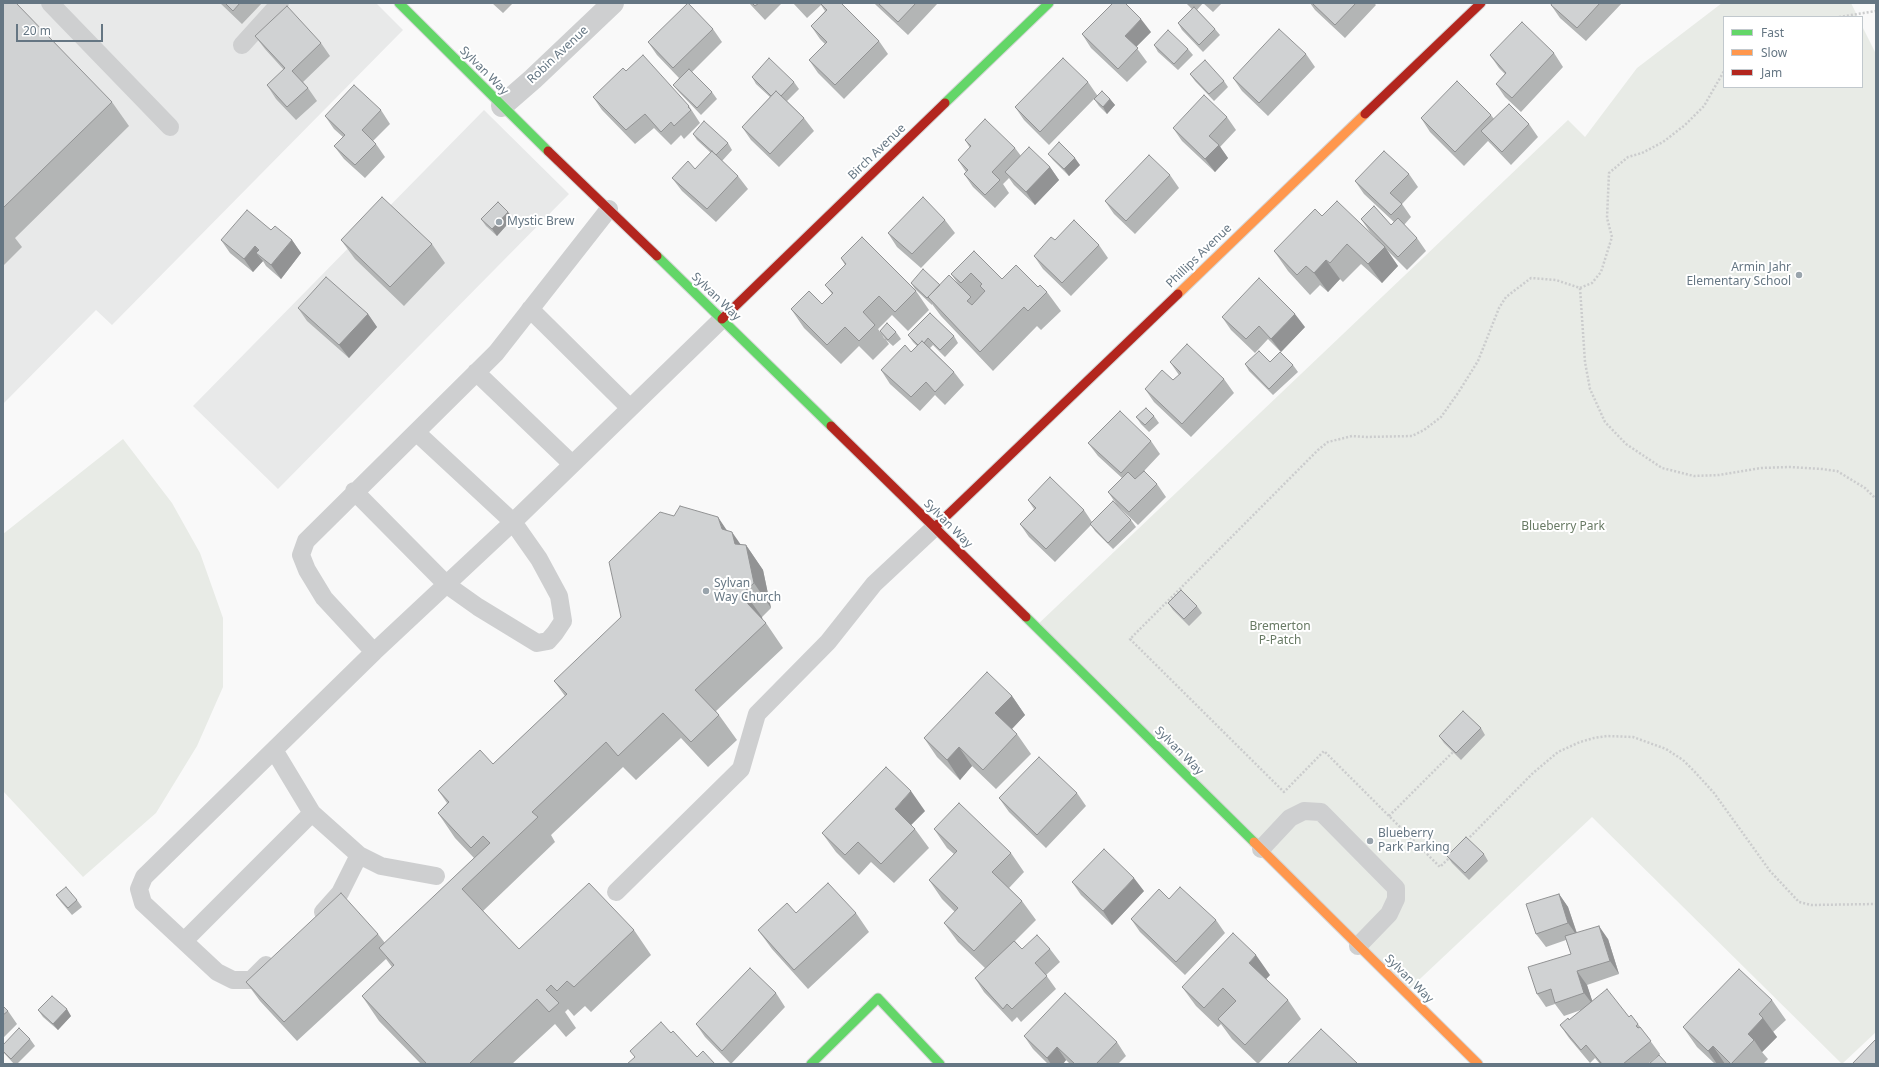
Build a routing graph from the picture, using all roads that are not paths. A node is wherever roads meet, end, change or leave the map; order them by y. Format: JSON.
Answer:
{"nodes":[{"id":1,"x":50,"y":3,"type":"edge"},
{"id":2,"x":280,"y":3,"type":"edge"},
{"id":3,"x":399,"y":3,"type":"edge"},
{"id":4,"x":613,"y":3,"type":"edge"},
{"id":5,"x":1049,"y":3,"type":"edge"},
{"id":6,"x":1481,"y":3,"type":"edge"},
{"id":7,"x":242,"y":45,"type":"dead end"},
{"id":8,"x":502,"y":106,"type":"junction"},
{"id":9,"x":170,"y":126,"type":"dead end"},
{"id":10,"x":609,"y":209,"type":"junction"},
{"id":11,"x":530,"y":309,"type":"junction"},
{"id":12,"x":722,"y":319,"type":"junction"},
{"id":13,"x":476,"y":372,"type":"junction"},
{"id":14,"x":630,"y":408,"type":"junction"},
{"id":15,"x":416,"y":432,"type":"junction"},
{"id":16,"x":572,"y":464,"type":"junction"},
{"id":17,"x":354,"y":491,"type":"junction"},
{"id":18,"x":513,"y":522,"type":"junction"},
{"id":19,"x":935,"y":527,"type":"junction"},
{"id":20,"x":447,"y":585,"type":"junction"},
{"id":21,"x":374,"y":652,"type":"junction"},
{"id":22,"x":274,"y":750,"type":"junction"},
{"id":23,"x":312,"y":813,"type":"junction"},
{"id":24,"x":1261,"y":849,"type":"junction"},
{"id":25,"x":359,"y":855,"type":"junction"},
{"id":26,"x":436,"y":876,"type":"dead end"},
{"id":27,"x":616,"y":892,"type":"dead end"},
{"id":28,"x":309,"y":926,"type":"edge"},
{"id":29,"x":184,"y":941,"type":"junction"},
{"id":30,"x":1358,"y":946,"type":"junction"},
{"id":31,"x":280,"y":953,"type":"edge"},
{"id":32,"x":812,"y":1064,"type":"edge"},
{"id":33,"x":940,"y":1064,"type":"edge"},
{"id":34,"x":1478,"y":1064,"type":"edge"}],
"edges":[{"from":1,"to":9,"type":"lane"},
{"from":2,"to":7,"type":"lane"},
{"from":3,"to":8,"type":"main road","name":"Sylvan Way"},
{"from":4,"to":8,"type":"street","name":"Robin Avenue"},
{"from":5,"to":12,"type":"main road","name":"Birch Avenue"},
{"from":6,"to":19,"type":"main road","name":"Phillips Avenue"},
{"from":8,"to":10,"type":"main road","name":"Sylvan Way"},
{"from":10,"to":11,"type":"lane"},
{"from":10,"to":12,"type":"main road","name":"Sylvan Way"},
{"from":11,"to":13,"type":"lane"},
{"from":11,"to":14,"type":"lane"},
{"from":12,"to":14,"type":"lane"},
{"from":12,"to":19,"type":"main road","name":"Sylvan Way"},
{"from":13,"to":15,"type":"lane"},
{"from":13,"to":16,"type":"lane"},
{"from":14,"to":16,"type":"lane"},
{"from":15,"to":17,"type":"lane"},
{"from":15,"to":18,"type":"lane"},
{"from":16,"to":18,"type":"lane"},
{"from":17,"to":20,"type":"lane"},
{"from":17,"to":21,"type":"lane"},
{"from":18,"to":20,"type":"lane"},
{"from":18,"to":20,"type":"lane"},
{"from":19,"to":24,"type":"main road","name":"Sylvan Way"},
{"from":19,"to":27,"type":"lane"},
{"from":20,"to":21,"type":"lane"},
{"from":21,"to":22,"type":"lane"},
{"from":22,"to":23,"type":"lane"},
{"from":22,"to":29,"type":"lane"},
{"from":23,"to":25,"type":"lane"},
{"from":23,"to":29,"type":"lane"},
{"from":24,"to":30,"type":"main road","name":"Sylvan Way"},
{"from":24,"to":30,"type":"lane"},
{"from":25,"to":26,"type":"lane"},
{"from":25,"to":28,"type":"lane"},
{"from":29,"to":31,"type":"lane"},
{"from":30,"to":34,"type":"main road","name":"Sylvan Way"},
{"from":32,"to":33,"type":"main road"}]}
